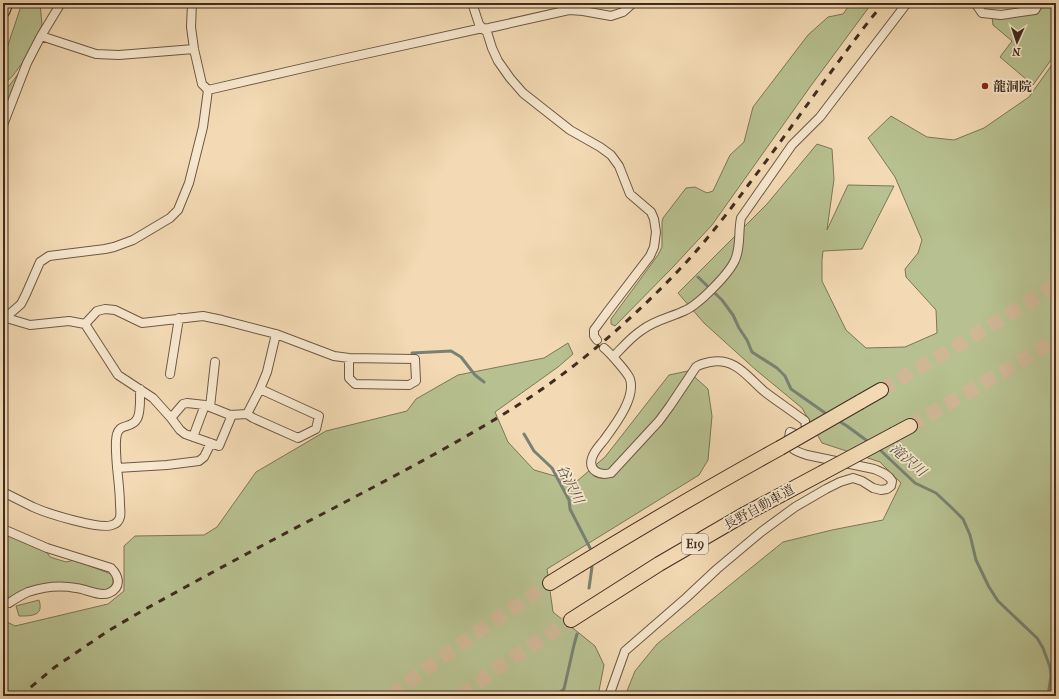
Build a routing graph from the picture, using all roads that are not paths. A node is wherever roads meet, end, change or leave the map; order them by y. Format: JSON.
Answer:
{"nodes":[{"id":1,"x":6,"y":3,"type":"edge"},
{"id":2,"x":61,"y":3,"type":"edge"},
{"id":3,"x":192,"y":3,"type":"edge"},
{"id":4,"x":472,"y":3,"type":"edge"},
{"id":5,"x":633,"y":3,"type":"edge"},
{"id":6,"x":907,"y":3,"type":"edge"},
{"id":7,"x":975,"y":3,"type":"edge"},
{"id":8,"x":1039,"y":3,"type":"edge"},
{"id":9,"x":3,"y":11,"type":"edge"},
{"id":10,"x":483,"y":29,"type":"junction"},
{"id":11,"x":41,"y":36,"type":"junction"},
{"id":12,"x":194,"y":49,"type":"junction"},
{"id":13,"x":208,"y":90,"type":"junction"},
{"id":14,"x":3,"y":125,"type":"edge"},
{"id":15,"x":4,"y":317,"type":"edge"},
{"id":16,"x":179,"y":318,"type":"junction"},
{"id":17,"x":84,"y":324,"type":"junction"},
{"id":18,"x":276,"y":334,"type":"junction"},
{"id":19,"x":597,"y":340,"type":"dead end"},
{"id":20,"x":604,"y":348,"type":"dead end"},
{"id":21,"x":613,"y":357,"type":"junction"},
{"id":22,"x":349,"y":358,"type":"junction"},
{"id":23,"x":215,"y":362,"type":"dead end"},
{"id":24,"x":170,"y":374,"type":"dead end"},
{"id":25,"x":140,"y":389,"type":"junction"},
{"id":26,"x":260,"y":389,"type":"junction"},
{"id":27,"x":881,"y":390,"type":"tunnel mouth"},
{"id":28,"x":207,"y":406,"type":"junction"},
{"id":29,"x":232,"y":414,"type":"junction"},
{"id":30,"x":247,"y":414,"type":"junction"},
{"id":31,"x":171,"y":418,"type":"junction"},
{"id":32,"x":910,"y":426,"type":"tunnel mouth"},
{"id":33,"x":193,"y":437,"type":"junction"},
{"id":34,"x":211,"y":442,"type":"junction"},
{"id":35,"x":117,"y":468,"type":"junction"},
{"id":36,"x":3,"y":492,"type":"edge"},
{"id":37,"x":3,"y":529,"type":"edge"},
{"id":38,"x":550,"y":583,"type":"tunnel mouth"},
{"id":39,"x":9,"y":603,"type":"dead end"},
{"id":40,"x":571,"y":620,"type":"tunnel mouth"},
{"id":41,"x":609,"y":696,"type":"edge"}],
"edges":[{"from":1,"to":9,"type":"highway"},
{"from":2,"to":11,"type":"street"},
{"from":3,"to":12,"type":"street"},
{"from":4,"to":10,"type":"street"},
{"from":5,"to":10,"type":"street"},
{"from":6,"to":21,"type":"street"},
{"from":7,"to":8,"type":"street"},
{"from":10,"to":13,"type":"street"},
{"from":10,"to":19,"type":"street"},
{"from":11,"to":12,"type":"street"},
{"from":11,"to":14,"type":"street"},
{"from":12,"to":13,"type":"street"},
{"from":13,"to":15,"type":"street"},
{"from":15,"to":17,"type":"street"},
{"from":16,"to":17,"type":"street"},
{"from":16,"to":18,"type":"street"},
{"from":16,"to":24,"type":"street"},
{"from":17,"to":25,"type":"street"},
{"from":18,"to":22,"type":"street"},
{"from":18,"to":26,"type":"street"},
{"from":20,"to":21,"type":"street"},
{"from":21,"to":41,"type":"street"},
{"from":22,"to":22,"type":"street"},
{"from":23,"to":28,"type":"street"},
{"from":25,"to":31,"type":"street"},
{"from":25,"to":35,"type":"street"},
{"from":26,"to":30,"type":"street"},
{"from":26,"to":30,"type":"street"},
{"from":27,"to":38,"type":"highway","bridge":true},
{"from":28,"to":29,"type":"street"},
{"from":28,"to":31,"type":"street"},
{"from":28,"to":33,"type":"street"},
{"from":29,"to":30,"type":"street"},
{"from":29,"to":34,"type":"street"},
{"from":31,"to":33,"type":"street"},
{"from":32,"to":40,"type":"highway","name":"長野自動車道","number":"E19","bridge":true},
{"from":33,"to":34,"type":"street"},
{"from":34,"to":35,"type":"street"},
{"from":35,"to":36,"type":"street"},
{"from":37,"to":39,"type":"street"}]}
